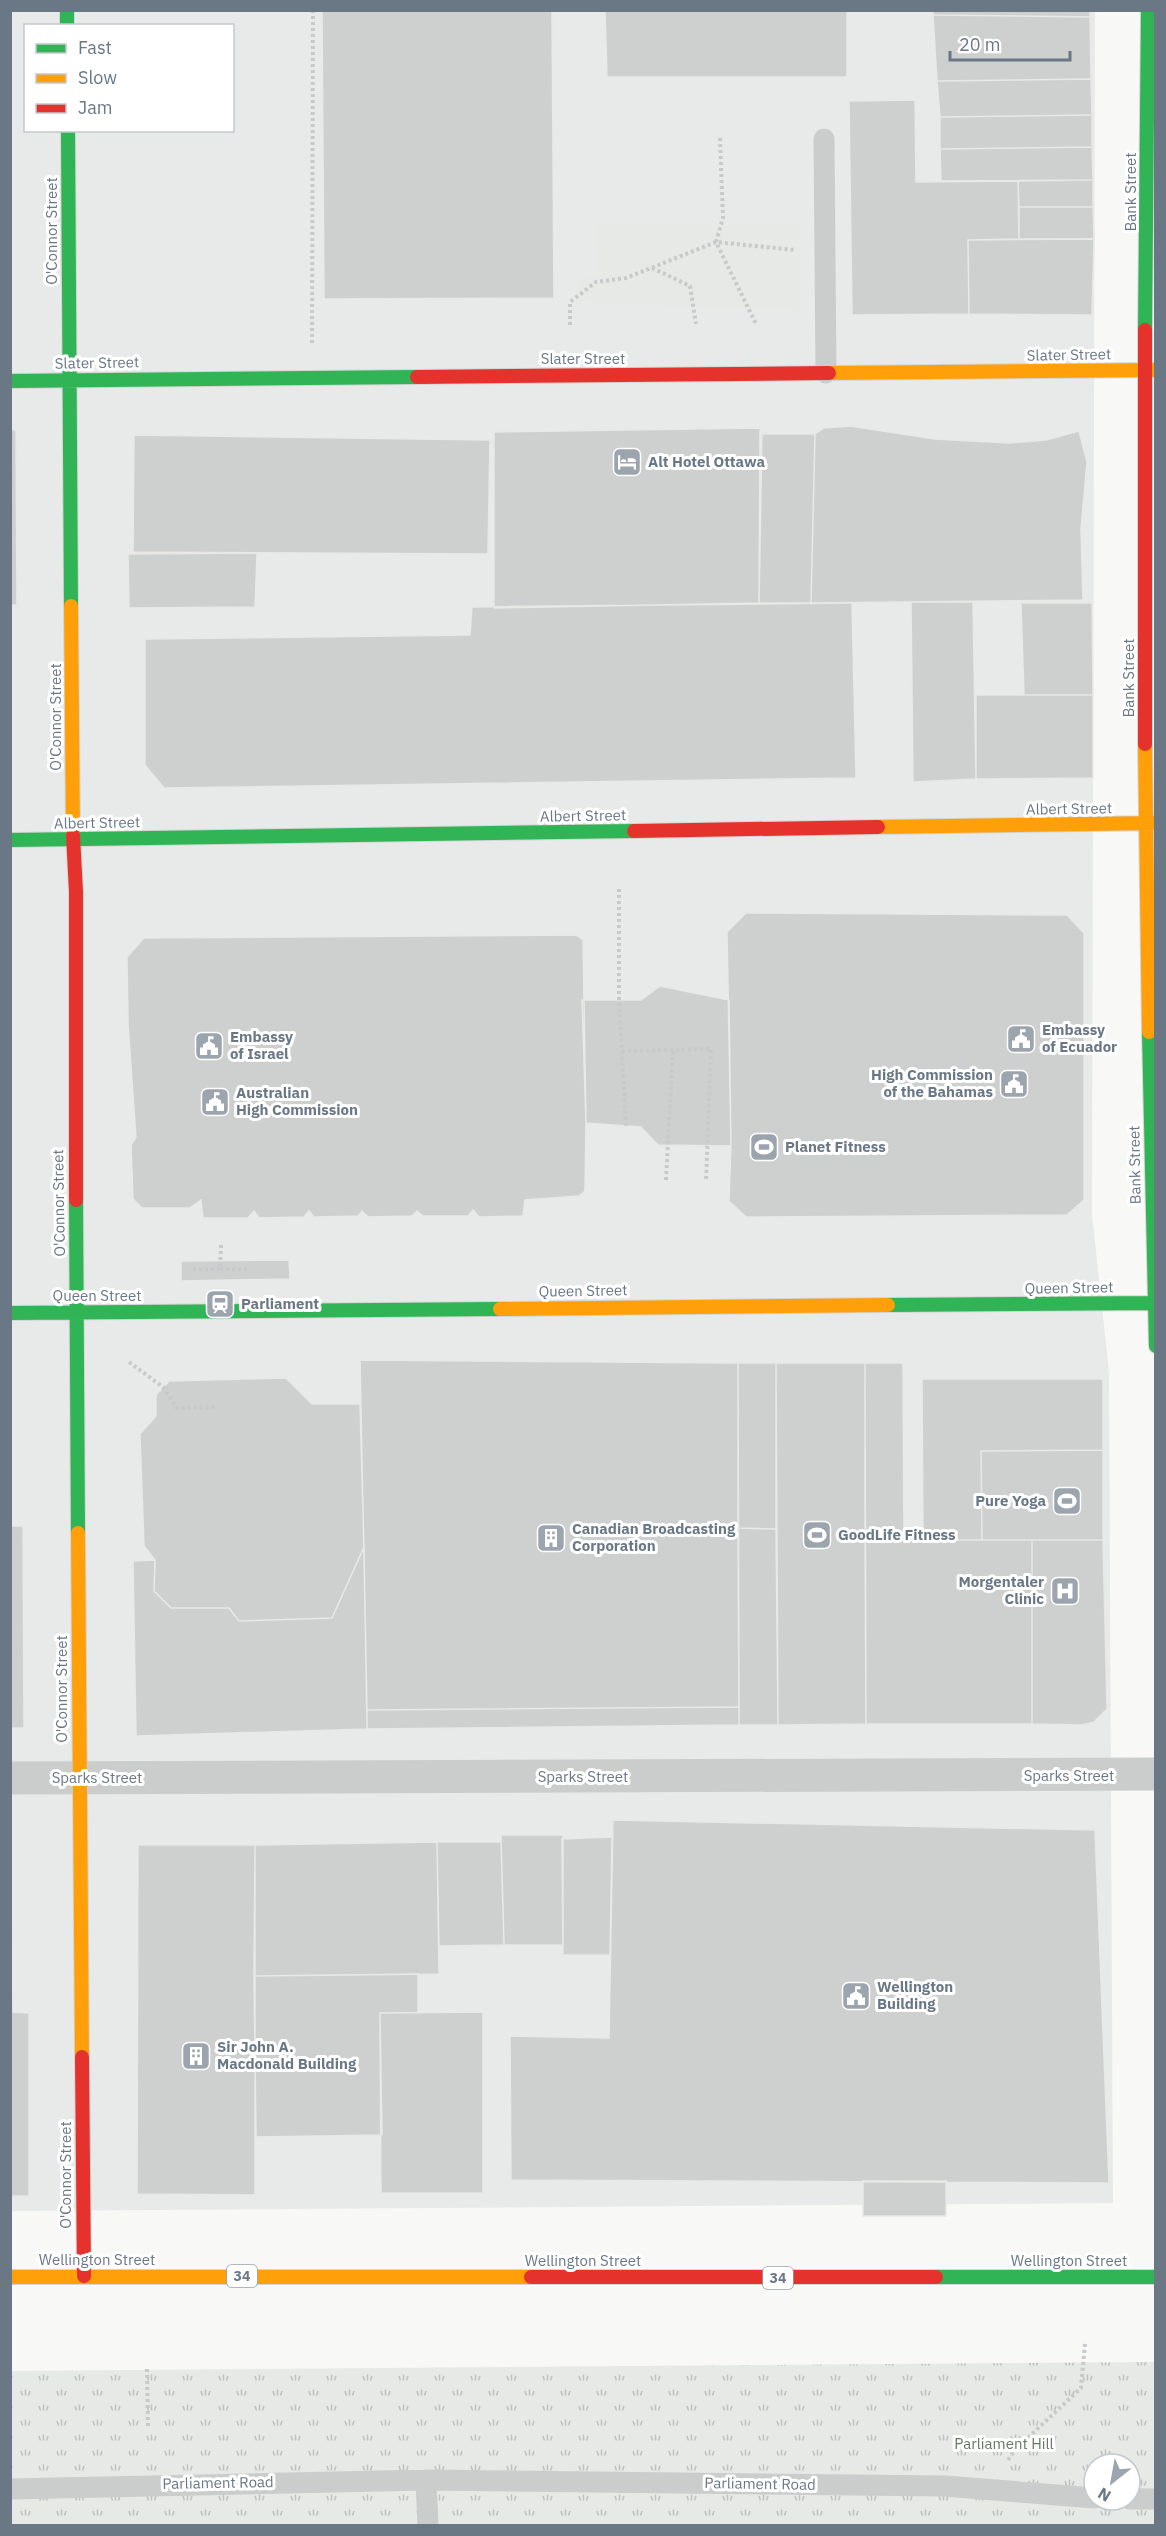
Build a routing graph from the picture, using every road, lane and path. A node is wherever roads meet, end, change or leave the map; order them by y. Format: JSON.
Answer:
{"nodes":[{"id":1,"x":313,"y":10,"type":"edge"},
{"id":2,"x":1148,"y":10,"type":"edge"},
{"id":3,"x":68,"y":132,"type":"edge"},
{"id":4,"x":720,"y":138,"type":"dead end"},
{"id":5,"x":825,"y":139,"type":"dead end"},
{"id":6,"x":716,"y":242,"type":"junction"},
{"id":7,"x":800,"y":250,"type":"dead end"},
{"id":8,"x":651,"y":268,"type":"junction"},
{"id":9,"x":696,"y":324,"type":"dead end"},
{"id":10,"x":756,"y":324,"type":"dead end"},
{"id":11,"x":570,"y":325,"type":"dead end"},
{"id":12,"x":1150,"y":369,"type":"edge"},
{"id":13,"x":826,"y":374,"type":"junction"},
{"id":14,"x":312,"y":378,"type":"junction"},
{"id":15,"x":69,"y":380,"type":"junction"},
{"id":16,"x":10,"y":381,"type":"edge"},
{"id":17,"x":1151,"y":823,"type":"edge"},
{"id":18,"x":10,"y":840,"type":"edge"},
{"id":19,"x":73,"y":840,"type":"junction"},
{"id":20,"x":620,"y":889,"type":"dead end"},
{"id":21,"x":673,"y":1050,"type":"junction"},
{"id":22,"x":622,"y":1051,"type":"junction"},
{"id":23,"x":626,"y":1126,"type":"dead end"},
{"id":24,"x":666,"y":1180,"type":"dead end"},
{"id":25,"x":706,"y":1181,"type":"dead end"},
{"id":26,"x":221,"y":1245,"type":"dead end"},
{"id":27,"x":193,"y":1269,"type":"dead end"},
{"id":28,"x":220,"y":1269,"type":"junction"},
{"id":29,"x":250,"y":1269,"type":"dead end"},
{"id":30,"x":1154,"y":1303,"type":"edge"},
{"id":31,"x":10,"y":1313,"type":"edge"},
{"id":32,"x":76,"y":1313,"type":"junction"},
{"id":33,"x":1155,"y":1346,"type":"edge"},
{"id":34,"x":129,"y":1362,"type":"dead end"},
{"id":35,"x":218,"y":1407,"type":"dead end"},
{"id":36,"x":1155,"y":1774,"type":"edge"},
{"id":37,"x":10,"y":1778,"type":"edge"},
{"id":38,"x":80,"y":1778,"type":"junction"},
{"id":39,"x":84,"y":2276,"type":"junction"},
{"id":40,"x":10,"y":2277,"type":"edge"},
{"id":41,"x":1155,"y":2277,"type":"edge"},
{"id":42,"x":1085,"y":2344,"type":"dead end"},
{"id":43,"x":147,"y":2369,"type":"dead end"},
{"id":44,"x":148,"y":2426,"type":"dead end"},
{"id":45,"x":426,"y":2480,"type":"junction"},
{"id":46,"x":10,"y":2489,"type":"edge"},
{"id":47,"x":988,"y":2491,"type":"junction"},
{"id":48,"x":1082,"y":2497,"type":"edge"},
{"id":49,"x":428,"y":2526,"type":"edge"}],
"edges":[{"from":1,"to":14,"type":"path"},
{"from":2,"to":12,"type":"main road","name":"Bank Street"},
{"from":3,"to":15,"type":"main road","name":"O'Connor Street"},
{"from":4,"to":6,"type":"path"},
{"from":5,"to":13,"type":"lane"},
{"from":6,"to":7,"type":"path"},
{"from":6,"to":8,"type":"path"},
{"from":6,"to":10,"type":"path"},
{"from":8,"to":9,"type":"path"},
{"from":8,"to":11,"type":"path"},
{"from":12,"to":13,"type":"main road","name":"Slater Street"},
{"from":12,"to":17,"type":"main road","name":"Bank Street"},
{"from":13,"to":14,"type":"main road","name":"Slater Street"},
{"from":14,"to":15,"type":"main road","name":"Slater Street"},
{"from":15,"to":16,"type":"main road","name":"Slater Street"},
{"from":15,"to":19,"type":"main road","name":"O'Connor Street"},
{"from":17,"to":19,"type":"main road","name":"Albert Street"},
{"from":17,"to":30,"type":"main road","name":"Bank Street"},
{"from":18,"to":19,"type":"main road","name":"Albert Street"},
{"from":19,"to":32,"type":"main road","name":"O'Connor Street"},
{"from":20,"to":22,"type":"path"},
{"from":21,"to":22,"type":"path"},
{"from":21,"to":24,"type":"path"},
{"from":21,"to":25,"type":"path"},
{"from":22,"to":23,"type":"path"},
{"from":26,"to":28,"type":"path"},
{"from":27,"to":28,"type":"path"},
{"from":28,"to":29,"type":"path"},
{"from":30,"to":32,"type":"main road","name":"Queen Street"},
{"from":30,"to":33,"type":"main road","name":"Bank Street"},
{"from":31,"to":32,"type":"main road","name":"Queen Street"},
{"from":32,"to":38,"type":"main road","name":"O'Connor Street"},
{"from":34,"to":35,"type":"path"},
{"from":36,"to":38,"type":"street","name":"Sparks Street"},
{"from":37,"to":38,"type":"street","name":"Sparks Street"},
{"from":38,"to":39,"type":"main road","name":"O'Connor Street"},
{"from":39,"to":40,"type":"main road","name":"Wellington Street","number":"34"},
{"from":39,"to":41,"type":"main road","name":"Wellington Street","number":"34"},
{"from":42,"to":47,"type":"path"},
{"from":43,"to":44,"type":"path"},
{"from":45,"to":46,"type":"lane","name":"Parliament Road"},
{"from":45,"to":47,"type":"lane","name":"Parliament Road"},
{"from":45,"to":49,"type":"lane"},
{"from":47,"to":48,"type":"lane","name":"Parliament Road"}]}
